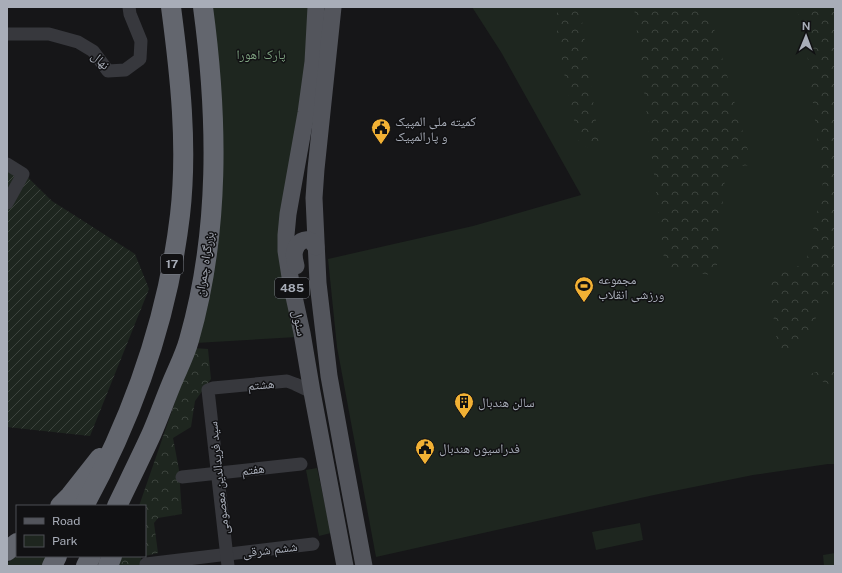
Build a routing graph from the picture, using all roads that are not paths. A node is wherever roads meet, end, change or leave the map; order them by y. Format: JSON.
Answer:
{"nodes":[{"id":1,"x":129,"y":7,"type":"edge"},
{"id":2,"x":171,"y":7,"type":"edge"},
{"id":3,"x":203,"y":7,"type":"edge"},
{"id":4,"x":316,"y":7,"type":"edge"},
{"id":5,"x":332,"y":7,"type":"edge"},
{"id":6,"x":7,"y":34,"type":"edge"},
{"id":7,"x":7,"y":164,"type":"edge"},
{"id":8,"x":7,"y":202,"type":"edge"},
{"id":9,"x":316,"y":247,"type":"junction"},
{"id":10,"x":296,"y":308,"type":"junction"},
{"id":11,"x":208,"y":390,"type":"joint"},
{"id":12,"x":312,"y":392,"type":"junction"},
{"id":13,"x":120,"y":433,"type":"junction"},
{"id":14,"x":151,"y":434,"type":"junction"},
{"id":15,"x":301,"y":464,"type":"dead end"},
{"id":16,"x":218,"y":474,"type":"junction"},
{"id":17,"x":182,"y":477,"type":"dead end"},
{"id":18,"x":61,"y":505,"type":"edge"},
{"id":19,"x":85,"y":505,"type":"edge"},
{"id":20,"x":117,"y":505,"type":"edge"},
{"id":21,"x":132,"y":505,"type":"edge"},
{"id":22,"x":16,"y":544,"type":"edge"},
{"id":23,"x":313,"y":544,"type":"dead end"},
{"id":24,"x":7,"y":551,"type":"edge"},
{"id":25,"x":56,"y":557,"type":"edge"},
{"id":26,"x":90,"y":557,"type":"edge"},
{"id":27,"x":227,"y":560,"type":"edge"},
{"id":28,"x":146,"y":564,"type":"dead end"},
{"id":29,"x":52,"y":566,"type":"edge"},
{"id":30,"x":86,"y":566,"type":"edge"},
{"id":31,"x":345,"y":566,"type":"edge"},
{"id":32,"x":364,"y":566,"type":"edge"}],
"edges":[{"from":1,"to":6,"type":"street","name":"نهال"},
{"from":2,"to":13,"type":"highway","number":"17"},
{"from":3,"to":14,"type":"highway","name":"بزرگراه چمران"},
{"from":4,"to":10,"type":"main road","name":"سئول","number":"485"},
{"from":5,"to":9,"type":"main road","name":"سئول","number":"485"},
{"from":7,"to":8,"type":"street"},
{"from":9,"to":10,"type":"main road"},
{"from":9,"to":32,"type":"main road","name":"سئول","number":"485"},
{"from":10,"to":12,"type":"main road","name":"سئول","number":"485"},
{"from":11,"to":12,"type":"street","name":"هشتم"},
{"from":11,"to":16,"type":"street","name":"سید فریدالدین معصومی"},
{"from":12,"to":31,"type":"main road","name":"سئول","number":"485"},
{"from":13,"to":18,"type":"highway"},
{"from":13,"to":19,"type":"highway","number":"17"},
{"from":14,"to":20,"type":"highway","name":"بزرگراه چمران"},
{"from":14,"to":21,"type":"highway"},
{"from":15,"to":16,"type":"street","name":"هفتم"},
{"from":16,"to":17,"type":"street","name":"هفتم"},
{"from":16,"to":27,"type":"street","name":"سید فریدالدین معصومی"},
{"from":22,"to":24,"type":"highway"},
{"from":23,"to":27,"type":"street","name":"ششم شرقی"},
{"from":25,"to":29,"type":"highway"},
{"from":26,"to":30,"type":"highway"},
{"from":27,"to":28,"type":"street","name":"ششم شرقی"}]}
